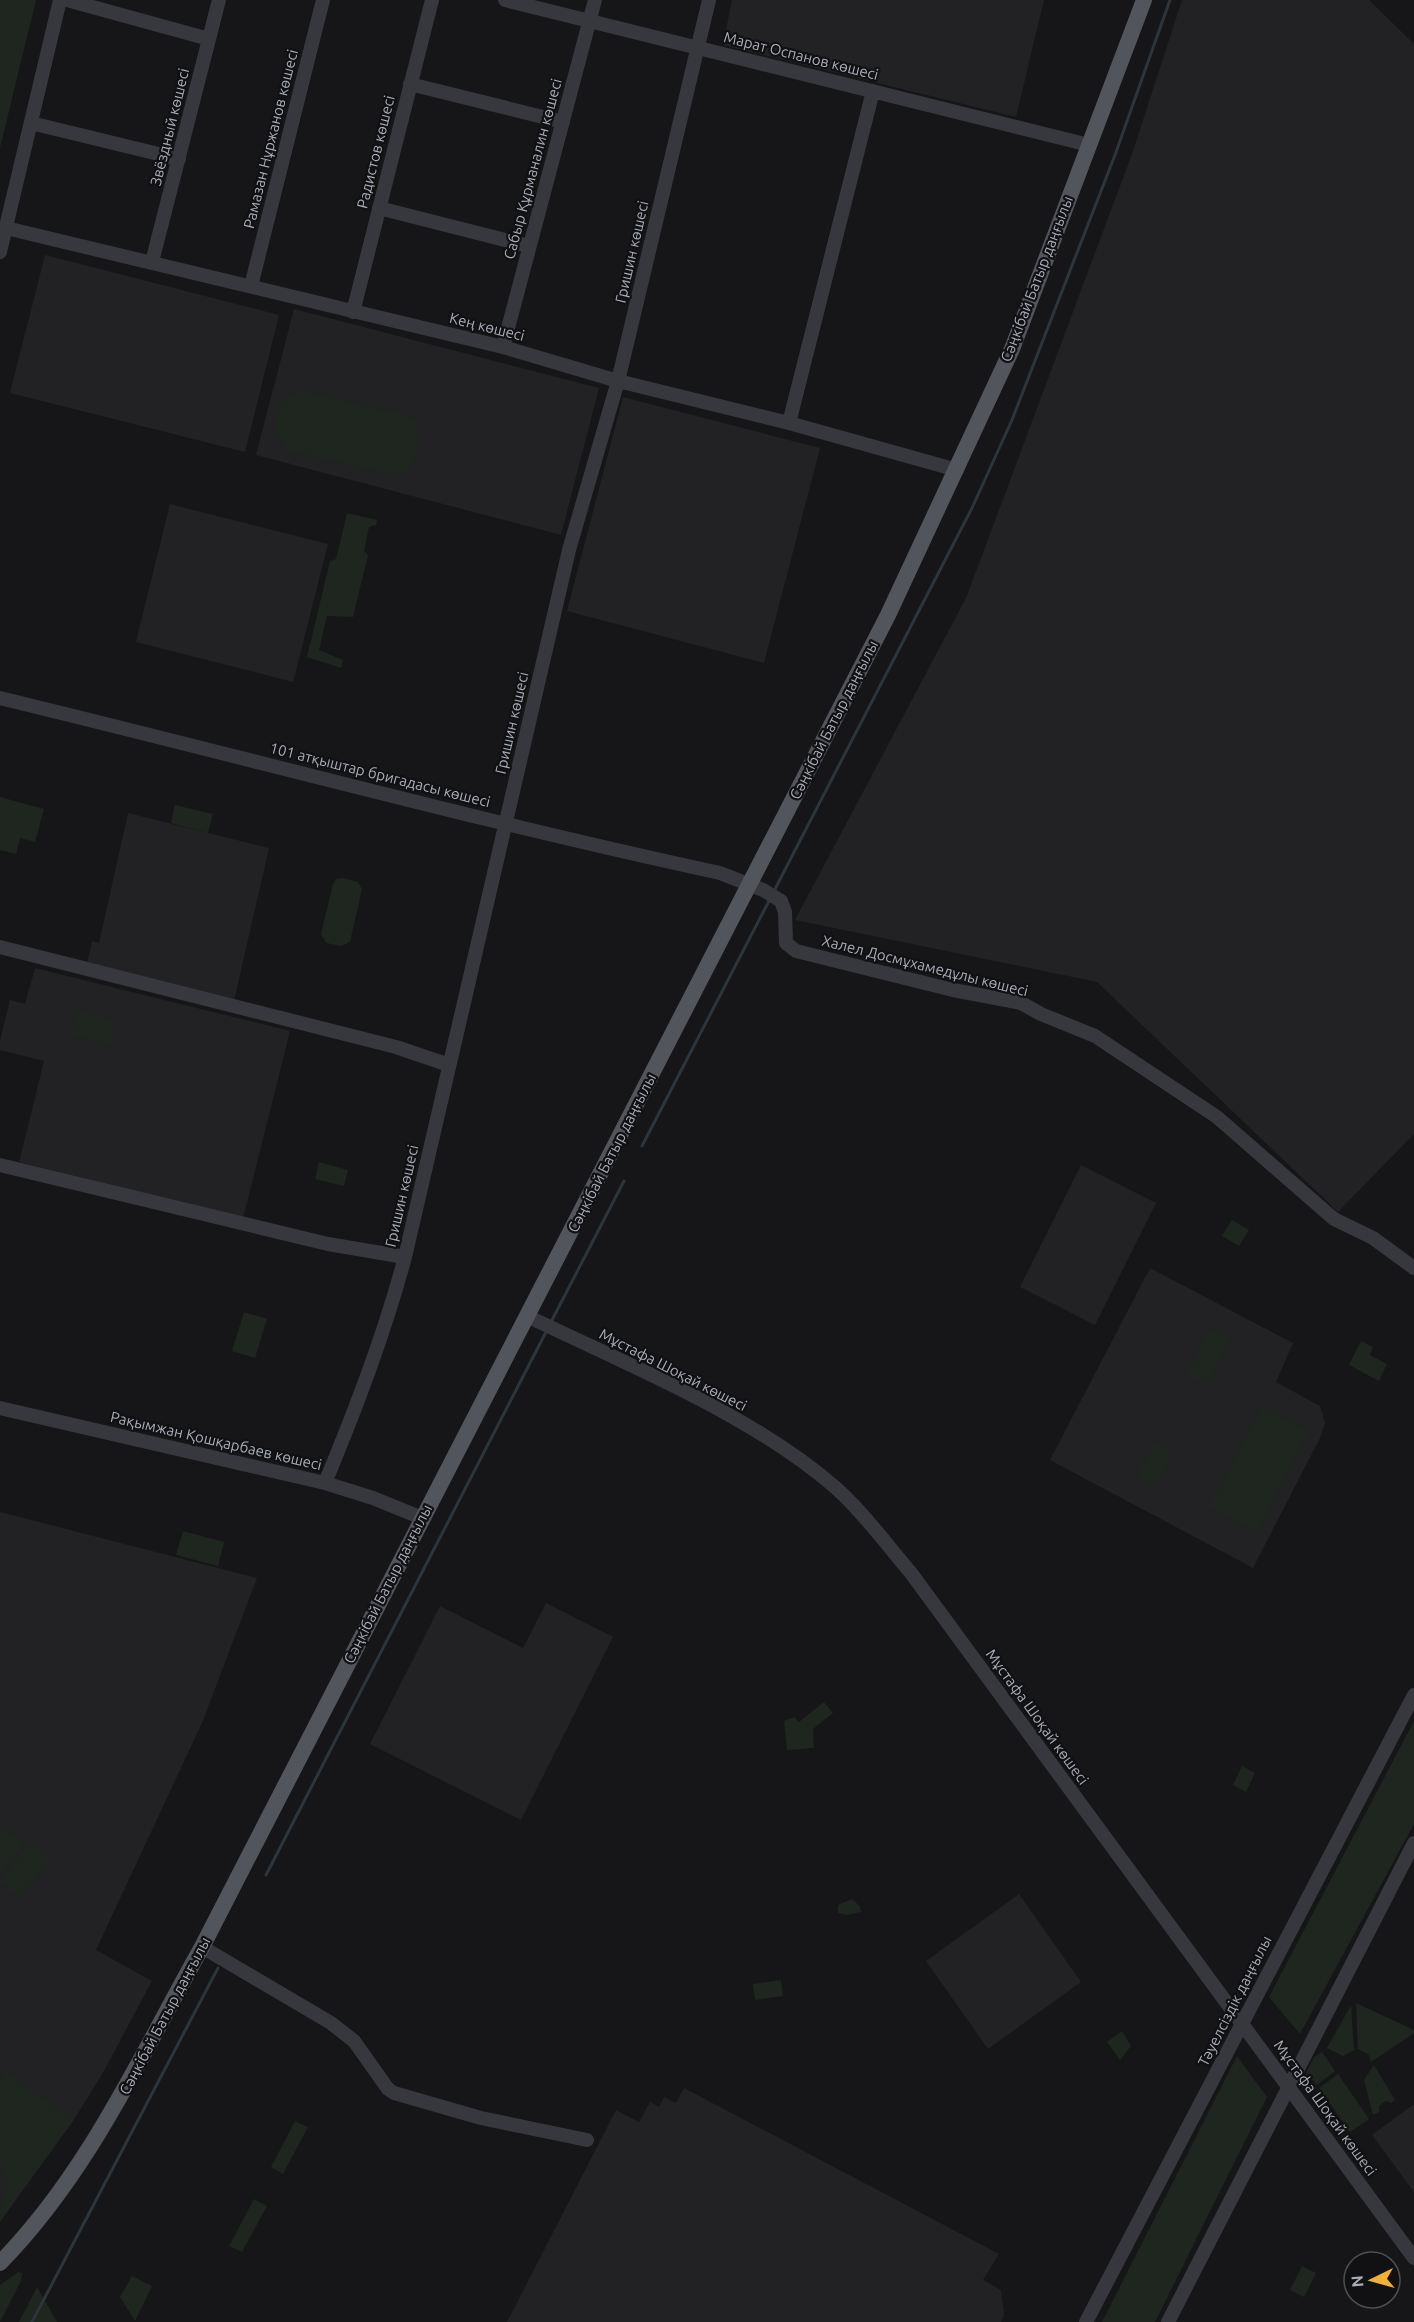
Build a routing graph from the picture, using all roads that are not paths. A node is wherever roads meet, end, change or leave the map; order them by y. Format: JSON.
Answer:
{"nodes":[{"id":1,"x":60,"y":0,"type":"edge"},
{"id":2,"x":67,"y":0,"type":"edge"},
{"id":3,"x":219,"y":0,"type":"edge"},
{"id":4,"x":323,"y":0,"type":"edge"},
{"id":5,"x":432,"y":0,"type":"edge"},
{"id":6,"x":505,"y":0,"type":"edge"},
{"id":7,"x":595,"y":0,"type":"edge"},
{"id":8,"x":709,"y":0,"type":"edge"},
{"id":9,"x":1144,"y":0,"type":"edge"},
{"id":10,"x":589,"y":22,"type":"junction"},
{"id":11,"x":209,"y":39,"type":"junction"},
{"id":12,"x":696,"y":47,"type":"junction"},
{"id":13,"x":410,"y":84,"type":"junction"},
{"id":14,"x":873,"y":91,"type":"junction"},
{"id":15,"x":563,"y":122,"type":"junction"},
{"id":16,"x":31,"y":123,"type":"junction"},
{"id":17,"x":1089,"y":145,"type":"junction"},
{"id":18,"x":179,"y":159,"type":"junction"},
{"id":19,"x":379,"y":208,"type":"junction"},
{"id":20,"x":6,"y":228,"type":"junction"},
{"id":21,"x":529,"y":246,"type":"junction"},
{"id":22,"x":0,"y":252,"type":"edge"},
{"id":23,"x":152,"y":262,"type":"junction"},
{"id":24,"x":251,"y":286,"type":"junction"},
{"id":25,"x":353,"y":312,"type":"junction"},
{"id":26,"x":502,"y":347,"type":"junction"},
{"id":27,"x":618,"y":381,"type":"junction"},
{"id":28,"x":789,"y":423,"type":"junction"},
{"id":29,"x":957,"y":470,"type":"junction"},
{"id":30,"x":0,"y":698,"type":"edge"},
{"id":31,"x":506,"y":824,"type":"junction"},
{"id":32,"x":763,"y":890,"type":"junction"},
{"id":33,"x":0,"y":946,"type":"edge"},
{"id":34,"x":449,"y":1065,"type":"junction"},
{"id":35,"x":0,"y":1165,"type":"edge"},
{"id":36,"x":405,"y":1257,"type":"junction"},
{"id":37,"x":1414,"y":1268,"type":"edge"},
{"id":38,"x":527,"y":1316,"type":"junction"},
{"id":39,"x":0,"y":1408,"type":"edge"},
{"id":40,"x":325,"y":1483,"type":"junction"},
{"id":41,"x":422,"y":1518,"type":"junction"},
{"id":42,"x":1414,"y":1695,"type":"edge"},
{"id":43,"x":1414,"y":1843,"type":"edge"},
{"id":44,"x":202,"y":1947,"type":"junction"},
{"id":45,"x":1242,"y":2022,"type":"junction"},
{"id":46,"x":1288,"y":2086,"type":"junction"},
{"id":47,"x":587,"y":2140,"type":"dead end"},
{"id":48,"x":1414,"y":2258,"type":"edge"},
{"id":49,"x":0,"y":2263,"type":"edge"},
{"id":50,"x":1086,"y":2322,"type":"edge"},
{"id":51,"x":1168,"y":2322,"type":"edge"}],
"edges":[{"from":1,"to":16,"type":"street"},
{"from":2,"to":11,"type":"street"},
{"from":3,"to":11,"type":"street","name":"Звёздный көшесі"},
{"from":4,"to":24,"type":"street","name":"Рамазан Нұржанов көшесі"},
{"from":5,"to":13,"type":"street","name":"Радистов көшесі"},
{"from":6,"to":10,"type":"street","name":"Марат Оспанов көшесі"},
{"from":7,"to":10,"type":"street","name":"Сабыр Құрманалин көшесі"},
{"from":8,"to":12,"type":"street","name":"Гришин көшесі"},
{"from":9,"to":17,"type":"main road","name":"Сәңкібай Батыр даңғылы"},
{"from":10,"to":12,"type":"street","name":"Марат Оспанов көшесі"},
{"from":10,"to":15,"type":"street","name":"Сабыр Құрманалин көшесі"},
{"from":11,"to":18,"type":"street","name":"Звёздный көшесі"},
{"from":12,"to":14,"type":"street","name":"Марат Оспанов көшесі"},
{"from":12,"to":27,"type":"street","name":"Гришин көшесі"},
{"from":13,"to":15,"type":"street"},
{"from":13,"to":19,"type":"street","name":"Радистов көшесі"},
{"from":14,"to":17,"type":"street","name":"Марат Оспанов көшесі"},
{"from":14,"to":28,"type":"street"},
{"from":15,"to":21,"type":"street","name":"Сабыр Құрманалин көшесі"},
{"from":16,"to":18,"type":"street"},
{"from":16,"to":20,"type":"street"},
{"from":17,"to":29,"type":"main road","name":"Сәңкібай Батыр даңғылы"},
{"from":18,"to":23,"type":"street","name":"Звёздный көшесі"},
{"from":19,"to":21,"type":"street"},
{"from":19,"to":25,"type":"street","name":"Радистов көшесі"},
{"from":20,"to":22,"type":"street"},
{"from":20,"to":23,"type":"street","name":"Кең көшесі"},
{"from":21,"to":26,"type":"street","name":"Сабыр Құрманалин көшесі"},
{"from":23,"to":24,"type":"street","name":"Кең көшесі"},
{"from":24,"to":25,"type":"street","name":"Кең көшесі"},
{"from":25,"to":26,"type":"street","name":"Кең көшесі"},
{"from":26,"to":27,"type":"street","name":"Кең көшесі"},
{"from":27,"to":28,"type":"street","name":"Кең көшесі"},
{"from":27,"to":31,"type":"street","name":"Гришин көшесі"},
{"from":28,"to":29,"type":"street","name":"Кең көшесі"},
{"from":29,"to":32,"type":"main road","name":"Сәңкібай Батыр даңғылы"},
{"from":30,"to":31,"type":"street","name":"101 атқыштар бригадасы көшесі"},
{"from":31,"to":32,"type":"street","name":"101 атқыштар бригадасы көшесі"},
{"from":31,"to":34,"type":"street","name":"Гришин көшесі"},
{"from":32,"to":37,"type":"street","name":"Халел Досмұхамедұлы көшесі"},
{"from":32,"to":38,"type":"main road","name":"Сәңкібай Батыр даңғылы"},
{"from":33,"to":34,"type":"street"},
{"from":34,"to":36,"type":"street","name":"Гришин көшесі"},
{"from":35,"to":36,"type":"street"},
{"from":36,"to":40,"type":"street","name":"Гришин көшесі"},
{"from":38,"to":41,"type":"main road","name":"Сәңкібай Батыр даңғылы"},
{"from":38,"to":45,"type":"street","name":"Мұстафа Шоқай көшесі"},
{"from":39,"to":40,"type":"street","name":"Рақымжан Қошқарбаев көшесі"},
{"from":40,"to":41,"type":"street","name":"Рақымжан Қошқарбаев көшесі"},
{"from":41,"to":44,"type":"main road","name":"Сәңкібай Батыр даңғылы"},
{"from":42,"to":45,"type":"street","name":"Тәуелсіздік даңғылы"},
{"from":43,"to":46,"type":"street"},
{"from":44,"to":47,"type":"street"},
{"from":44,"to":49,"type":"main road","name":"Сәңкібай Батыр даңғылы"},
{"from":45,"to":46,"type":"street","name":"Мұстафа Шоқай көшесі"},
{"from":45,"to":50,"type":"street","name":"Тәуелсіздік даңғылы"},
{"from":46,"to":48,"type":"street","name":"Мұстафа Шоқай көшесі"},
{"from":46,"to":51,"type":"street"}]}
